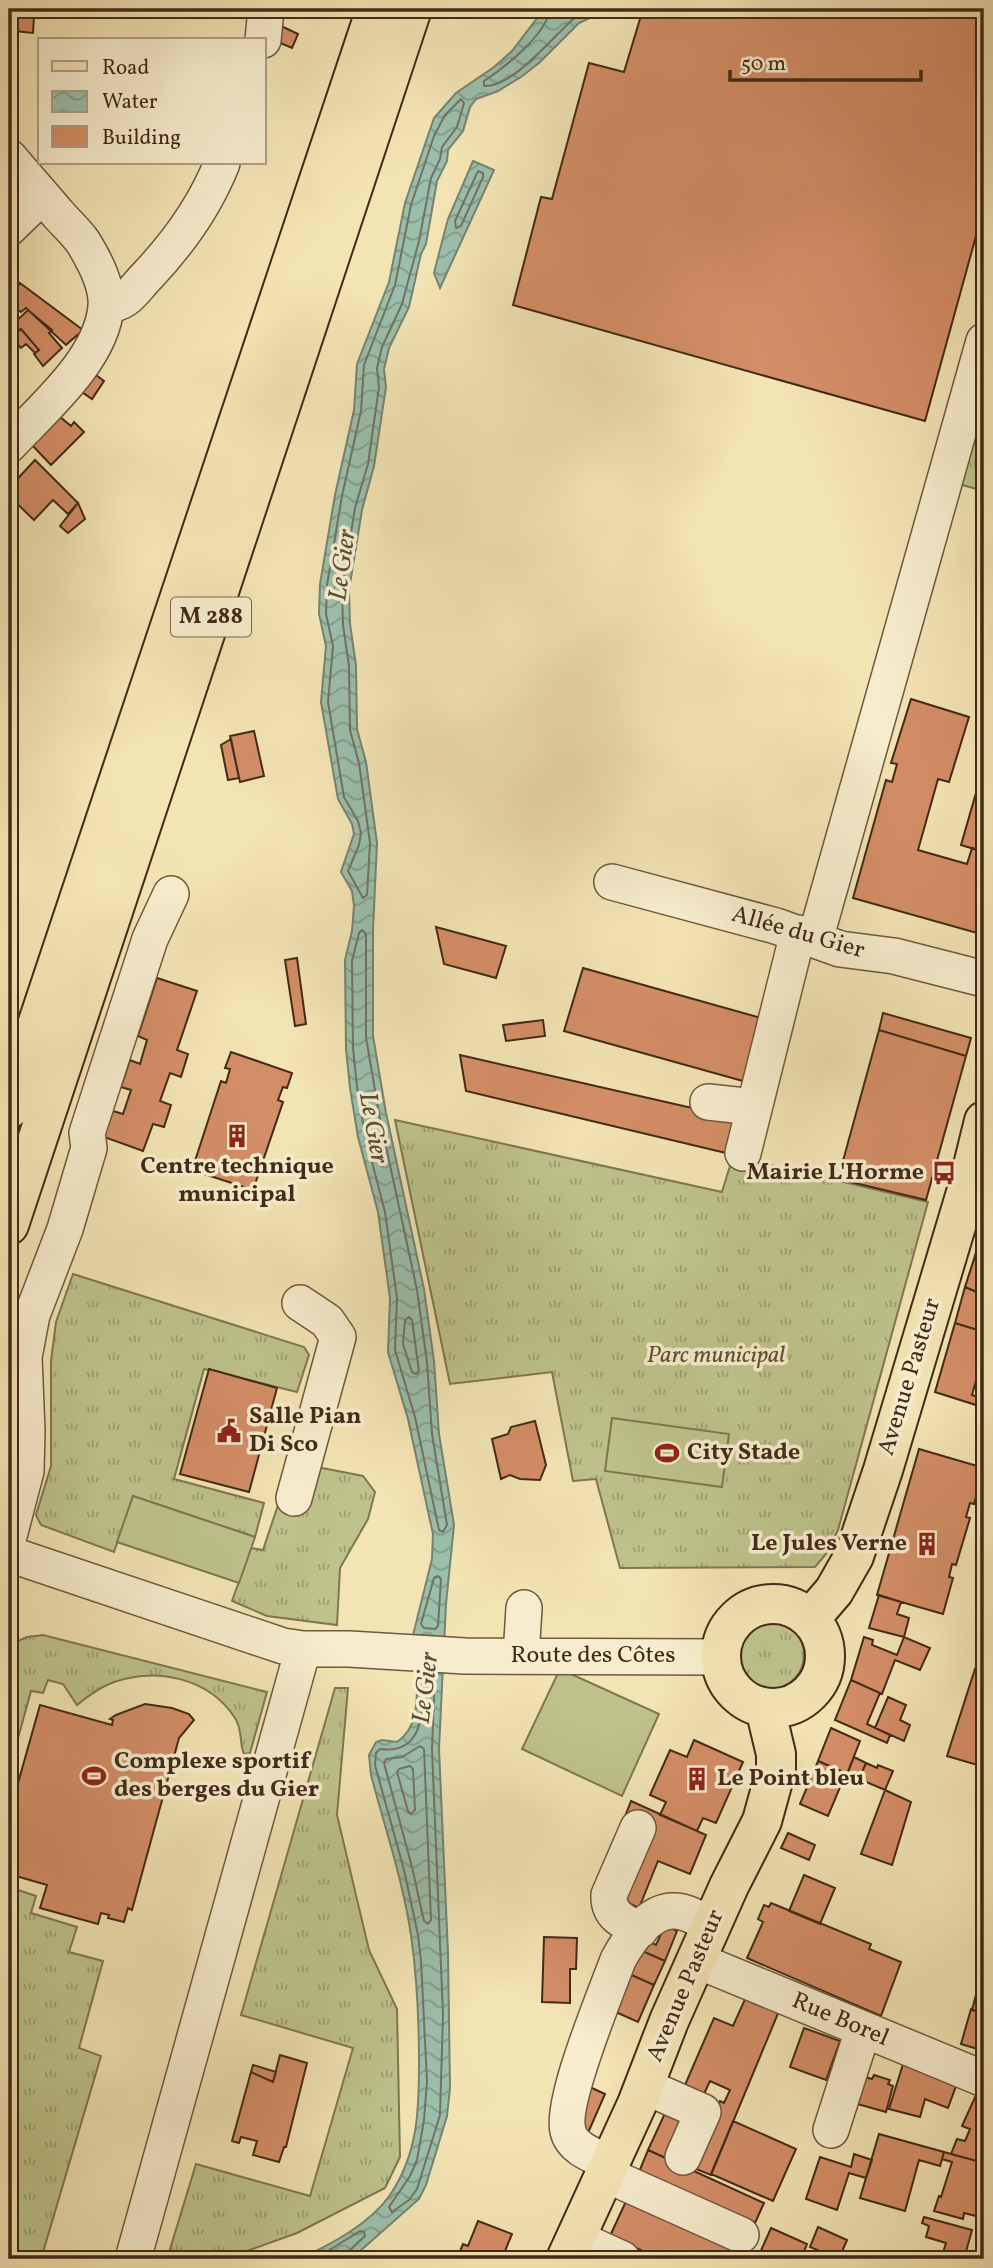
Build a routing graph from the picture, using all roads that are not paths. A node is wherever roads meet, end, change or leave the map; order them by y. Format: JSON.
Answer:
{"nodes":[{"id":1,"x":266,"y":9,"type":"edge"},
{"id":2,"x":376,"y":9,"type":"edge"},
{"id":3,"x":412,"y":9,"type":"edge"},
{"id":4,"x":263,"y":38,"type":"edge"},
{"id":5,"x":9,"y":157,"type":"edge"},
{"id":6,"x":222,"y":164,"type":"edge"},
{"id":7,"x":42,"y":196,"type":"junction"},
{"id":8,"x":9,"y":228,"type":"edge"},
{"id":9,"x":106,"y":305,"type":"junction"},
{"id":10,"x":984,"y":341,"type":"edge"},
{"id":11,"x":9,"y":445,"type":"edge"},
{"id":12,"x":612,"y":882,"type":"dead end"},
{"id":13,"x":172,"y":894,"type":"dead end"},
{"id":14,"x":807,"y":937,"type":"junction"},
{"id":15,"x":984,"y":979,"type":"edge"},
{"id":16,"x":708,"y":1102,"type":"dead end"},
{"id":17,"x":754,"y":1107,"type":"junction"},
{"id":18,"x":9,"y":1109,"type":"edge"},
{"id":19,"x":984,"y":1121,"type":"edge"},
{"id":20,"x":743,"y":1153,"type":"dead end"},
{"id":21,"x":9,"y":1225,"type":"edge"},
{"id":22,"x":300,"y":1303,"type":"dead end"},
{"id":23,"x":294,"y":1499,"type":"dead end"},
{"id":24,"x":9,"y":1536,"type":"edge"},
{"id":25,"x":9,"y":1554,"type":"edge"},
{"id":26,"x":524,"y":1608,"type":"dead end"},
{"id":27,"x":810,"y":1619,"type":"junction"},
{"id":28,"x":303,"y":1649,"type":"junction"},
{"id":29,"x":522,"y":1656,"type":"junction"},
{"id":30,"x":720,"y":1657,"type":"junction"},
{"id":31,"x":765,"y":1708,"type":"junction"},
{"id":32,"x":638,"y":1828,"type":"dead end"},
{"id":33,"x":712,"y":1925,"type":"junction"},
{"id":34,"x":640,"y":1930,"type":"junction"},
{"id":35,"x":696,"y":1960,"type":"junction"},
{"id":36,"x":863,"y":2029,"type":"junction"},
{"id":37,"x":984,"y":2080,"type":"edge"},
{"id":38,"x":644,"y":2086,"type":"junction"},
{"id":39,"x":831,"y":2130,"type":"dead end"},
{"id":40,"x":683,"y":2157,"type":"dead end"},
{"id":41,"x":607,"y":2168,"type":"junction"},
{"id":42,"x":741,"y":2235,"type":"dead end"},
{"id":43,"x":571,"y":2249,"type":"edge"},
{"id":44,"x":133,"y":2259,"type":"edge"},
{"id":45,"x":622,"y":2259,"type":"edge"}],
"edges":[{"from":1,"to":4,"type":"street"},
{"from":2,"to":18,"type":"main road","number":"M 288"},
{"from":3,"to":21,"type":"main road","number":"M 288"},
{"from":5,"to":7,"type":"street"},
{"from":6,"to":9,"type":"street"},
{"from":7,"to":8,"type":"street"},
{"from":7,"to":9,"type":"street"},
{"from":9,"to":11,"type":"street"},
{"from":10,"to":14,"type":"street"},
{"from":12,"to":14,"type":"street","name":"Allée du Gier"},
{"from":13,"to":24,"type":"street"},
{"from":14,"to":15,"type":"street","name":"Allée du Gier"},
{"from":14,"to":17,"type":"street"},
{"from":16,"to":17,"type":"street"},
{"from":17,"to":20,"type":"street"},
{"from":19,"to":27,"type":"main road","name":"Avenue Pasteur"},
{"from":22,"to":23,"type":"street"},
{"from":25,"to":28,"type":"street","name":"Route des Côtes"},
{"from":26,"to":29,"type":"street"},
{"from":27,"to":30,"type":"main road"},
{"from":27,"to":31,"type":"main road"},
{"from":28,"to":29,"type":"street","name":"Route des Côtes"},
{"from":28,"to":44,"type":"street"},
{"from":29,"to":30,"type":"street","name":"Route des Côtes"},
{"from":30,"to":31,"type":"main road"},
{"from":31,"to":33,"type":"main road","name":"Avenue Pasteur"},
{"from":32,"to":34,"type":"street"},
{"from":33,"to":34,"type":"street"},
{"from":33,"to":35,"type":"main road","name":"Avenue Pasteur"},
{"from":34,"to":41,"type":"street"},
{"from":35,"to":36,"type":"street","name":"Rue Borel"},
{"from":35,"to":38,"type":"main road","name":"Avenue Pasteur"},
{"from":36,"to":37,"type":"street","name":"Rue Borel"},
{"from":36,"to":39,"type":"street"},
{"from":38,"to":40,"type":"street"},
{"from":38,"to":41,"type":"main road","name":"Avenue Pasteur"},
{"from":41,"to":42,"type":"street"},
{"from":41,"to":43,"type":"main road","name":"Avenue Pasteur"},
{"from":43,"to":45,"type":"street"}]}
